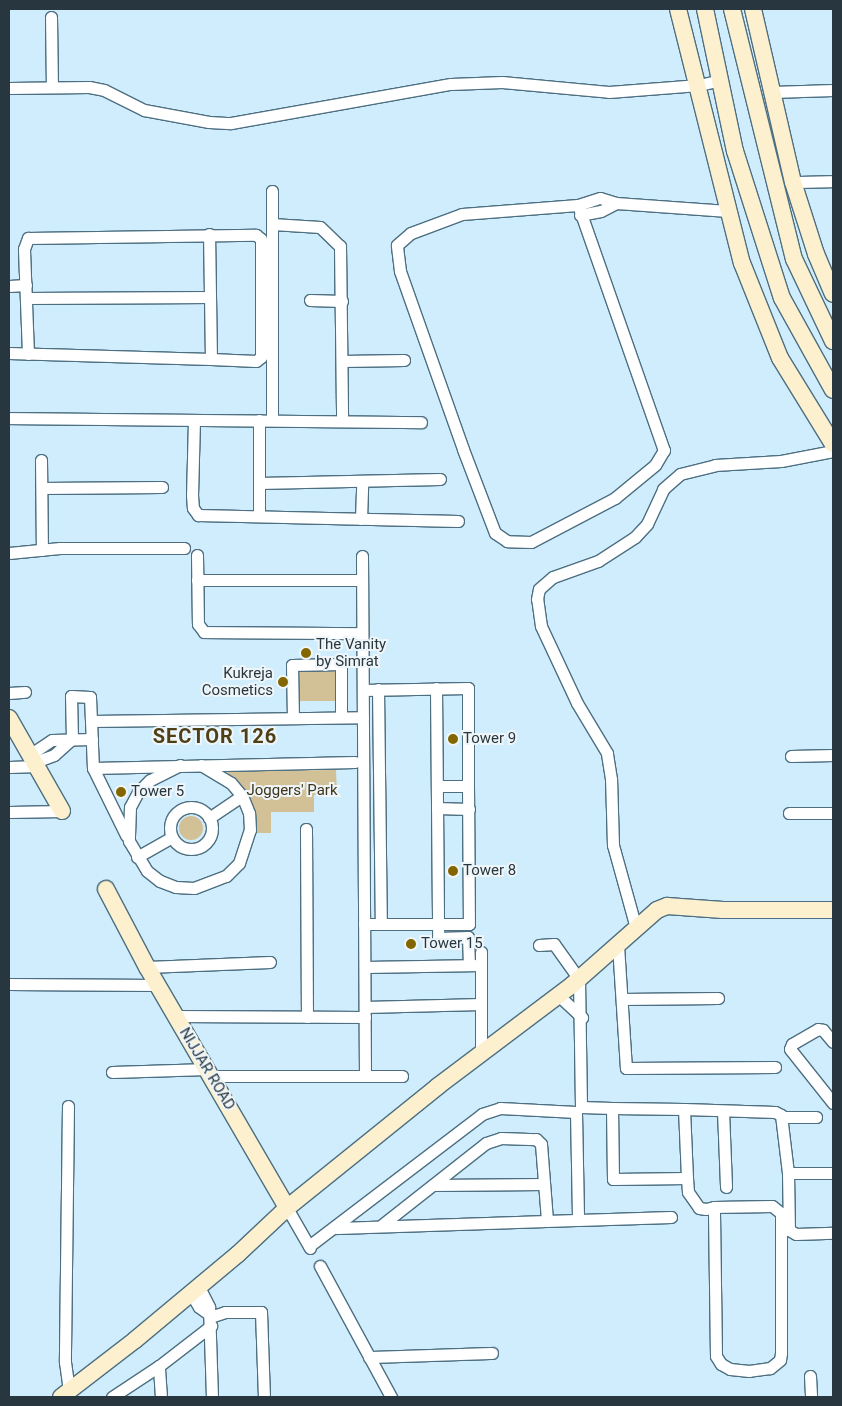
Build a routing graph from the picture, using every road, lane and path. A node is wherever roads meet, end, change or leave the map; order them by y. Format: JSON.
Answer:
{"nodes":[{"id":1,"x":678,"y":9,"type":"edge"},
{"id":2,"x":705,"y":9,"type":"edge"},
{"id":3,"x":732,"y":9,"type":"edge"},
{"id":4,"x":753,"y":9,"type":"edge"},
{"id":5,"x":51,"y":17,"type":"dead end"},
{"id":6,"x":720,"y":80,"type":"junction"},
{"id":7,"x":699,"y":85,"type":"junction"},
{"id":8,"x":52,"y":86,"type":"junction"},
{"id":9,"x":9,"y":88,"type":"edge"},
{"id":10,"x":833,"y":90,"type":"edge"},
{"id":11,"x":772,"y":92,"type":"junction"},
{"id":12,"x":833,"y":181,"type":"edge"},
{"id":13,"x":793,"y":182,"type":"junction"},
{"id":14,"x":272,"y":191,"type":"dead end"},
{"id":15,"x":579,"y":210,"type":"junction"},
{"id":16,"x":728,"y":211,"type":"junction"},
{"id":17,"x":272,"y":224,"type":"junction"},
{"id":18,"x":209,"y":234,"type":"junction"},
{"id":19,"x":9,"y":286,"type":"edge"},
{"id":20,"x":26,"y":286,"type":"junction"},
{"id":21,"x":833,"y":294,"type":"edge"},
{"id":22,"x":26,"y":298,"type":"junction"},
{"id":23,"x":210,"y":298,"type":"junction"},
{"id":24,"x":310,"y":300,"type":"dead end"},
{"id":25,"x":342,"y":301,"type":"junction"},
{"id":26,"x":833,"y":341,"type":"edge"},
{"id":27,"x":9,"y":353,"type":"edge"},
{"id":28,"x":28,"y":354,"type":"junction"},
{"id":29,"x":211,"y":359,"type":"junction"},
{"id":30,"x":404,"y":360,"type":"dead end"},
{"id":31,"x":342,"y":361,"type":"junction"},
{"id":32,"x":833,"y":390,"type":"edge"},
{"id":33,"x":9,"y":418,"type":"edge"},
{"id":34,"x":194,"y":420,"type":"junction"},
{"id":35,"x":259,"y":420,"type":"junction"},
{"id":36,"x":272,"y":420,"type":"junction"},
{"id":37,"x":342,"y":421,"type":"junction"},
{"id":38,"x":421,"y":422,"type":"dead end"},
{"id":39,"x":833,"y":444,"type":"edge"},
{"id":40,"x":833,"y":451,"type":"edge"},
{"id":41,"x":42,"y":460,"type":"dead end"},
{"id":42,"x":440,"y":479,"type":"dead end"},
{"id":43,"x":362,"y":481,"type":"junction"},
{"id":44,"x":259,"y":483,"type":"junction"},
{"id":45,"x":162,"y":487,"type":"dead end"},
{"id":46,"x":42,"y":488,"type":"junction"},
{"id":47,"x":259,"y":516,"type":"junction"},
{"id":48,"x":361,"y":519,"type":"junction"},
{"id":49,"x":458,"y":521,"type":"dead end"},
{"id":50,"x":184,"y":548,"type":"dead end"},
{"id":51,"x":42,"y":550,"type":"junction"},
{"id":52,"x":9,"y":553,"type":"edge"},
{"id":53,"x":197,"y":555,"type":"dead end"},
{"id":54,"x":362,"y":556,"type":"dead end"},
{"id":55,"x":197,"y":580,"type":"junction"},
{"id":56,"x":362,"y":580,"type":"junction"},
{"id":57,"x":362,"y":633,"type":"junction"},
{"id":58,"x":436,"y":688,"type":"junction"},
{"id":59,"x":378,"y":689,"type":"junction"},
{"id":60,"x":363,"y":690,"type":"junction"},
{"id":61,"x":9,"y":692,"type":"edge"},
{"id":62,"x":25,"y":692,"type":"dead end"},
{"id":63,"x":341,"y":717,"type":"junction"},
{"id":64,"x":363,"y":717,"type":"junction"},
{"id":65,"x":9,"y":718,"type":"edge"},
{"id":66,"x":293,"y":718,"type":"junction"},
{"id":67,"x":92,"y":721,"type":"junction"},
{"id":68,"x":72,"y":739,"type":"junction"},
{"id":69,"x":92,"y":739,"type":"junction"},
{"id":70,"x":791,"y":756,"type":"dead end"},
{"id":71,"x":833,"y":756,"type":"edge"},
{"id":72,"x":34,"y":761,"type":"junction"},
{"id":73,"x":354,"y":762,"type":"dead end"},
{"id":74,"x":180,"y":765,"type":"junction"},
{"id":75,"x":201,"y":765,"type":"junction"},
{"id":76,"x":9,"y":766,"type":"edge"},
{"id":77,"x":92,"y":768,"type":"junction"},
{"id":78,"x":436,"y":786,"type":"junction"},
{"id":79,"x":468,"y":786,"type":"junction"},
{"id":80,"x":242,"y":796,"type":"junction"},
{"id":81,"x":437,"y":808,"type":"junction"},
{"id":82,"x":469,"y":808,"type":"junction"},
{"id":83,"x":62,"y":810,"type":"joint"},
{"id":84,"x":9,"y":812,"type":"edge"},
{"id":85,"x":789,"y":813,"type":"dead end"},
{"id":86,"x":833,"y":813,"type":"edge"},
{"id":87,"x":208,"y":818,"type":"junction"},
{"id":88,"x":306,"y":829,"type":"dead end"},
{"id":89,"x":172,"y":837,"type":"junction"},
{"id":90,"x":129,"y":841,"type":"junction"},
{"id":91,"x":137,"y":856,"type":"junction"},
{"id":92,"x":106,"y":889,"type":"dead end"},
{"id":93,"x":833,"y":910,"type":"edge"},
{"id":94,"x":364,"y":924,"type":"junction"},
{"id":95,"x":381,"y":924,"type":"junction"},
{"id":96,"x":438,"y":924,"type":"junction"},
{"id":97,"x":636,"y":928,"type":"junction"},
{"id":98,"x":539,"y":945,"type":"dead end"},
{"id":99,"x":618,"y":945,"type":"junction"},
{"id":100,"x":482,"y":952,"type":"dead end"},
{"id":101,"x":270,"y":962,"type":"dead end"},
{"id":102,"x":481,"y":964,"type":"junction"},
{"id":103,"x":468,"y":965,"type":"junction"},
{"id":104,"x":147,"y":967,"type":"junction"},
{"id":105,"x":364,"y":967,"type":"junction"},
{"id":106,"x":579,"y":979,"type":"junction"},
{"id":107,"x":9,"y":984,"type":"edge"},
{"id":108,"x":157,"y":984,"type":"junction"},
{"id":109,"x":558,"y":995,"type":"junction"},
{"id":110,"x":718,"y":998,"type":"dead end"},
{"id":111,"x":622,"y":999,"type":"junction"},
{"id":112,"x":481,"y":1004,"type":"junction"},
{"id":113,"x":365,"y":1012,"type":"junction"},
{"id":114,"x":176,"y":1016,"type":"junction"},
{"id":115,"x":307,"y":1017,"type":"junction"},
{"id":116,"x":582,"y":1017,"type":"junction"},
{"id":117,"x":833,"y":1042,"type":"edge"},
{"id":118,"x":481,"y":1054,"type":"junction"},
{"id":119,"x":775,"y":1067,"type":"dead end"},
{"id":120,"x":112,"y":1072,"type":"dead end"},
{"id":121,"x":211,"y":1073,"type":"junction"},
{"id":122,"x":365,"y":1076,"type":"junction"},
{"id":123,"x":402,"y":1076,"type":"dead end"},
{"id":124,"x":833,"y":1103,"type":"edge"},
{"id":125,"x":68,"y":1106,"type":"dead end"},
{"id":126,"x":612,"y":1108,"type":"junction"},
{"id":127,"x":684,"y":1109,"type":"junction"},
{"id":128,"x":723,"y":1110,"type":"junction"},
{"id":129,"x":783,"y":1117,"type":"junction"},
{"id":130,"x":816,"y":1117,"type":"dead end"},
{"id":131,"x":788,"y":1173,"type":"junction"},
{"id":132,"x":833,"y":1173,"type":"edge"},
{"id":133,"x":687,"y":1178,"type":"junction"},
{"id":134,"x":544,"y":1184,"type":"junction"},
{"id":135,"x":433,"y":1185,"type":"junction"},
{"id":136,"x":726,"y":1187,"type":"dead end"},
{"id":137,"x":714,"y":1207,"type":"junction"},
{"id":138,"x":287,"y":1208,"type":"junction"},
{"id":139,"x":670,"y":1217,"type":"dead end"},
{"id":140,"x":578,"y":1220,"type":"junction"},
{"id":141,"x":546,"y":1221,"type":"junction"},
{"id":142,"x":383,"y":1224,"type":"junction"},
{"id":143,"x":336,"y":1228,"type":"junction"},
{"id":144,"x":833,"y":1233,"type":"edge"},
{"id":145,"x":320,"y":1266,"type":"dead end"},
{"id":146,"x":194,"y":1289,"type":"junction"},
{"id":147,"x":210,"y":1319,"type":"junction"},
{"id":148,"x":492,"y":1353,"type":"dead end"},
{"id":149,"x":369,"y":1357,"type":"junction"},
{"id":150,"x":159,"y":1366,"type":"junction"},
{"id":151,"x":810,"y":1376,"type":"dead end"},
{"id":152,"x":65,"y":1394,"type":"edge"},
{"id":153,"x":112,"y":1397,"type":"edge"},
{"id":154,"x":160,"y":1397,"type":"edge"},
{"id":155,"x":212,"y":1397,"type":"edge"},
{"id":156,"x":264,"y":1397,"type":"edge"},
{"id":157,"x":391,"y":1397,"type":"edge"},
{"id":158,"x":811,"y":1397,"type":"edge"}],
"edges":[{"from":1,"to":7,"type":"street"},
{"from":2,"to":6,"type":"street"},
{"from":3,"to":26,"type":"street"},
{"from":4,"to":11,"type":"street"},
{"from":5,"to":8,"type":"street"},
{"from":6,"to":7,"type":"street"},
{"from":6,"to":32,"type":"street"},
{"from":7,"to":8,"type":"street"},
{"from":7,"to":16,"type":"street"},
{"from":8,"to":9,"type":"street"},
{"from":10,"to":11,"type":"street"},
{"from":11,"to":13,"type":"street"},
{"from":12,"to":13,"type":"street"},
{"from":13,"to":21,"type":"street"},
{"from":14,"to":17,"type":"street"},
{"from":15,"to":15,"type":"street"},
{"from":15,"to":16,"type":"street"},
{"from":16,"to":39,"type":"street"},
{"from":17,"to":25,"type":"street"},
{"from":17,"to":36,"type":"street"},
{"from":18,"to":20,"type":"street"},
{"from":18,"to":23,"type":"street"},
{"from":18,"to":29,"type":"street"},
{"from":19,"to":20,"type":"street"},
{"from":20,"to":22,"type":"street"},
{"from":22,"to":23,"type":"street"},
{"from":22,"to":28,"type":"street"},
{"from":23,"to":29,"type":"street"},
{"from":24,"to":25,"type":"street"},
{"from":25,"to":31,"type":"street"},
{"from":27,"to":28,"type":"street"},
{"from":28,"to":29,"type":"street"},
{"from":30,"to":31,"type":"street"},
{"from":31,"to":37,"type":"street"},
{"from":33,"to":34,"type":"street"},
{"from":34,"to":35,"type":"street"},
{"from":34,"to":47,"type":"street"},
{"from":35,"to":36,"type":"street"},
{"from":35,"to":44,"type":"street"},
{"from":36,"to":37,"type":"street"},
{"from":37,"to":38,"type":"street"},
{"from":40,"to":97,"type":"street"},
{"from":41,"to":46,"type":"street"},
{"from":42,"to":43,"type":"street"},
{"from":43,"to":44,"type":"street"},
{"from":43,"to":48,"type":"street"},
{"from":44,"to":47,"type":"street"},
{"from":45,"to":46,"type":"street"},
{"from":46,"to":51,"type":"street"},
{"from":47,"to":48,"type":"street"},
{"from":48,"to":49,"type":"street"},
{"from":50,"to":51,"type":"street"},
{"from":51,"to":52,"type":"street"},
{"from":53,"to":55,"type":"street"},
{"from":54,"to":56,"type":"street"},
{"from":55,"to":56,"type":"street"},
{"from":55,"to":57,"type":"street"},
{"from":56,"to":57,"type":"street"},
{"from":57,"to":60,"type":"street"},
{"from":58,"to":59,"type":"street"},
{"from":58,"to":78,"type":"street"},
{"from":58,"to":79,"type":"street"},
{"from":59,"to":60,"type":"street"},
{"from":59,"to":95,"type":"street"},
{"from":60,"to":64,"type":"street"},
{"from":61,"to":62,"type":"street"},
{"from":63,"to":64,"type":"street"},
{"from":63,"to":66,"type":"street"},
{"from":63,"to":66,"type":"street"},
{"from":64,"to":94,"type":"street"},
{"from":65,"to":72,"type":"street"},
{"from":66,"to":67,"type":"street"},
{"from":67,"to":68,"type":"street"},
{"from":67,"to":69,"type":"street"},
{"from":68,"to":69,"type":"street"},
{"from":68,"to":72,"type":"street"},
{"from":69,"to":77,"type":"street"},
{"from":70,"to":71,"type":"street"},
{"from":72,"to":76,"type":"street"},
{"from":72,"to":83,"type":"street"},
{"from":73,"to":75,"type":"street"},
{"from":74,"to":75,"type":"street"},
{"from":74,"to":77,"type":"street"},
{"from":74,"to":90,"type":"street"},
{"from":75,"to":80,"type":"street"},
{"from":77,"to":90,"type":"street"},
{"from":78,"to":79,"type":"street"},
{"from":78,"to":81,"type":"street"},
{"from":79,"to":82,"type":"street"},
{"from":80,"to":87,"type":"street"},
{"from":80,"to":91,"type":"street"},
{"from":81,"to":82,"type":"street"},
{"from":81,"to":96,"type":"street"},
{"from":82,"to":96,"type":"street"},
{"from":83,"to":84,"type":"street"},
{"from":85,"to":86,"type":"street"},
{"from":87,"to":89,"type":"street"},
{"from":87,"to":89,"type":"street"},
{"from":88,"to":115,"type":"street"},
{"from":89,"to":91,"type":"street"},
{"from":90,"to":91,"type":"street"},
{"from":92,"to":104,"type":"street","name":"NIJJAR ROAD"},
{"from":93,"to":97,"type":"street"},
{"from":94,"to":95,"type":"street"},
{"from":94,"to":105,"type":"street"},
{"from":95,"to":96,"type":"street"},
{"from":96,"to":103,"type":"street"},
{"from":97,"to":99,"type":"street"},
{"from":98,"to":106,"type":"street"},
{"from":99,"to":106,"type":"street"},
{"from":99,"to":111,"type":"street"},
{"from":100,"to":102,"type":"street"},
{"from":101,"to":104,"type":"street"},
{"from":102,"to":103,"type":"street"},
{"from":102,"to":112,"type":"street"},
{"from":103,"to":105,"type":"street"},
{"from":104,"to":108,"type":"street","name":"NIJJAR ROAD"},
{"from":105,"to":113,"type":"street"},
{"from":106,"to":109,"type":"street"},
{"from":106,"to":116,"type":"street"},
{"from":107,"to":108,"type":"street"},
{"from":108,"to":114,"type":"street","name":"NIJJAR ROAD"},
{"from":109,"to":116,"type":"street"},
{"from":109,"to":118,"type":"street"},
{"from":110,"to":111,"type":"street"},
{"from":111,"to":119,"type":"street"},
{"from":112,"to":113,"type":"street"},
{"from":112,"to":118,"type":"street"},
{"from":113,"to":115,"type":"street"},
{"from":113,"to":122,"type":"street"},
{"from":114,"to":115,"type":"street"},
{"from":114,"to":121,"type":"street","name":"NIJJAR ROAD"},
{"from":116,"to":126,"type":"street"},
{"from":117,"to":124,"type":"street"},
{"from":118,"to":138,"type":"street"},
{"from":120,"to":121,"type":"street"},
{"from":121,"to":122,"type":"street"},
{"from":121,"to":138,"type":"street","name":"NIJJAR ROAD"},
{"from":122,"to":123,"type":"street"},
{"from":125,"to":152,"type":"street"},
{"from":126,"to":127,"type":"street"},
{"from":126,"to":133,"type":"street"},
{"from":127,"to":128,"type":"street"},
{"from":127,"to":133,"type":"street"},
{"from":128,"to":129,"type":"street"},
{"from":128,"to":136,"type":"street"},
{"from":129,"to":130,"type":"street"},
{"from":129,"to":131,"type":"street"},
{"from":131,"to":132,"type":"street"},
{"from":131,"to":144,"type":"street"},
{"from":133,"to":137,"type":"street"},
{"from":134,"to":135,"type":"street"},
{"from":134,"to":135,"type":"street"},
{"from":134,"to":141,"type":"street"},
{"from":135,"to":142,"type":"street"},
{"from":137,"to":137,"type":"street"},
{"from":138,"to":143,"type":"street","name":"NIJJAR ROAD"},
{"from":138,"to":146,"type":"street"},
{"from":139,"to":140,"type":"street"},
{"from":140,"to":141,"type":"street"},
{"from":140,"to":143,"type":"street"},
{"from":141,"to":142,"type":"street"},
{"from":142,"to":143,"type":"street"},
{"from":145,"to":149,"type":"street"},
{"from":146,"to":147,"type":"street"},
{"from":146,"to":152,"type":"street"},
{"from":147,"to":150,"type":"street"},
{"from":147,"to":155,"type":"street"},
{"from":147,"to":156,"type":"street"},
{"from":148,"to":149,"type":"street"},
{"from":149,"to":157,"type":"street"},
{"from":150,"to":153,"type":"street"},
{"from":150,"to":154,"type":"street"},
{"from":151,"to":158,"type":"street"}]}
